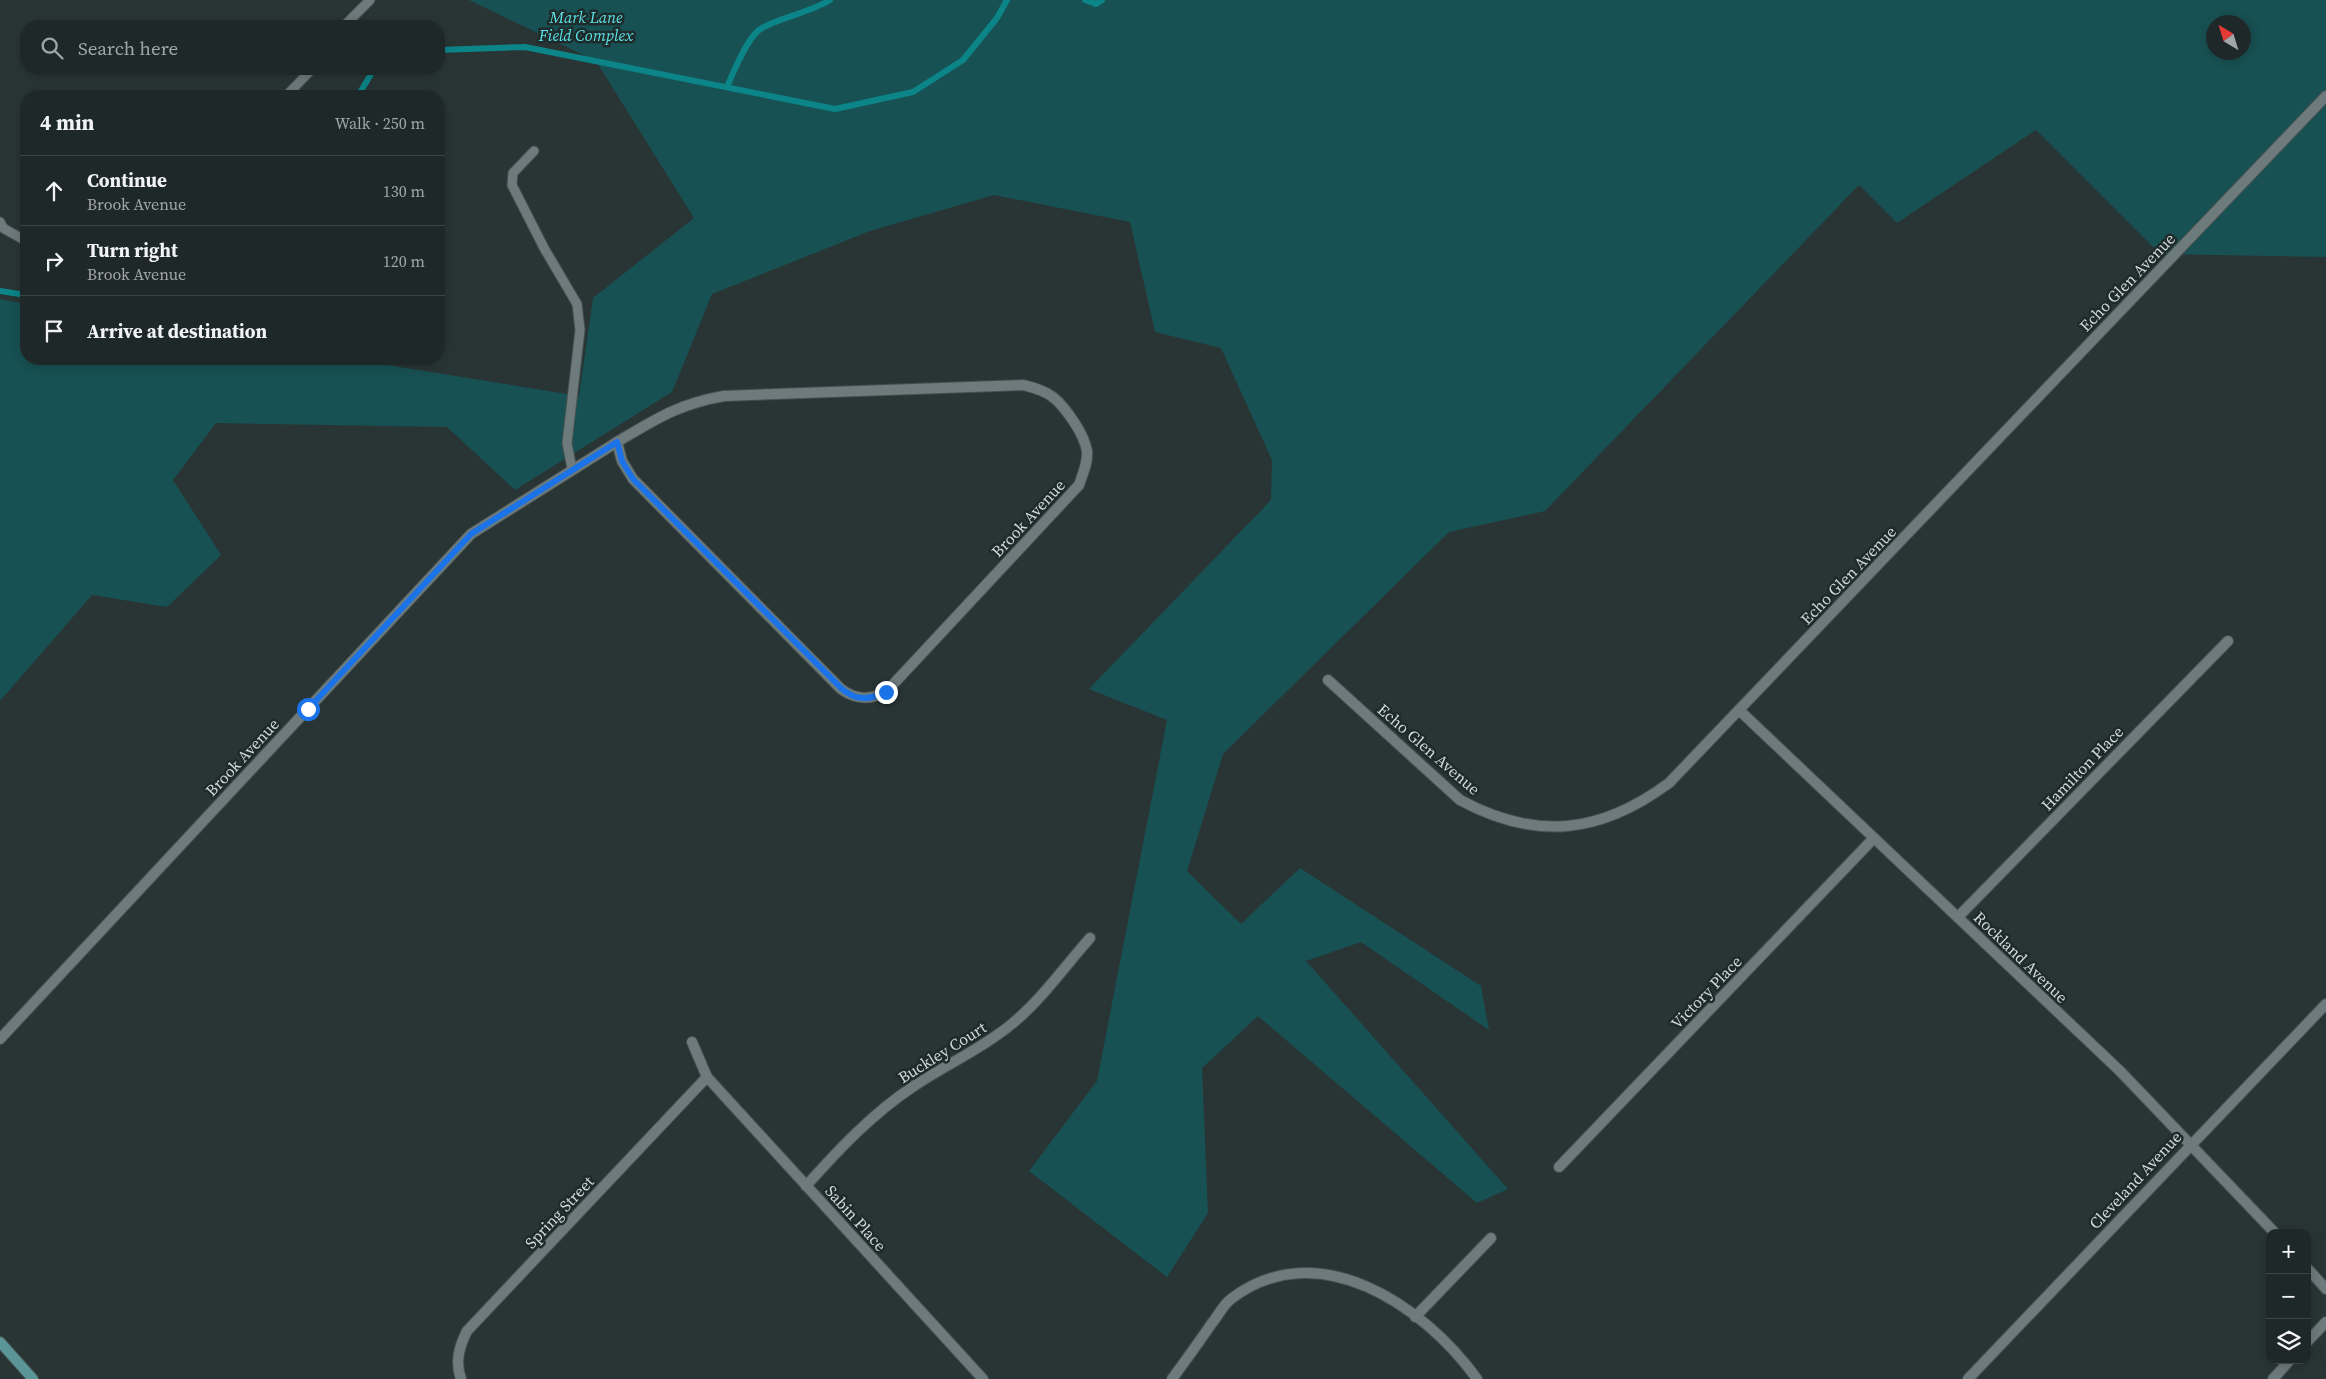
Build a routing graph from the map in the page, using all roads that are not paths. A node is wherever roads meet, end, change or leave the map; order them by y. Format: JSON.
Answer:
{"nodes":[{"id":1,"x":370,"y":0,"type":"edge"},
{"id":2,"x":350,"y":20,"type":"edge"},
{"id":3,"x":306,"y":75,"type":"edge"},
{"id":4,"x":292,"y":90,"type":"edge"},
{"id":5,"x":2326,"y":96,"type":"edge"},
{"id":6,"x":534,"y":152,"type":"dead end"},
{"id":7,"x":0,"y":222,"type":"edge"},
{"id":8,"x":20,"y":238,"type":"edge"},
{"id":9,"x":617,"y":442,"type":"junction"},
{"id":10,"x":572,"y":469,"type":"junction"},
{"id":11,"x":2228,"y":641,"type":"dead end"},
{"id":12,"x":1328,"y":680,"type":"dead end"},
{"id":13,"x":1740,"y":710,"type":"junction"},
{"id":14,"x":1874,"y":838,"type":"junction"},
{"id":15,"x":1958,"y":917,"type":"junction"},
{"id":16,"x":1090,"y":938,"type":"dead end"},
{"id":17,"x":2326,"y":1004,"type":"edge"},
{"id":18,"x":0,"y":1039,"type":"edge"},
{"id":19,"x":692,"y":1042,"type":"dead end"},
{"id":20,"x":707,"y":1077,"type":"junction"},
{"id":21,"x":2190,"y":1145,"type":"junction"},
{"id":22,"x":1559,"y":1167,"type":"dead end"},
{"id":23,"x":806,"y":1186,"type":"junction"},
{"id":24,"x":2270,"y":1229,"type":"edge"},
{"id":25,"x":1491,"y":1238,"type":"dead end"},
{"id":26,"x":2311,"y":1272,"type":"edge"},
{"id":27,"x":2326,"y":1289,"type":"edge"},
{"id":28,"x":1415,"y":1317,"type":"junction"},
{"id":29,"x":2326,"y":1322,"type":"edge"},
{"id":30,"x":2311,"y":1338,"type":"edge"},
{"id":31,"x":0,"y":1342,"type":"edge"},
{"id":32,"x":2286,"y":1364,"type":"edge"},
{"id":33,"x":34,"y":1379,"type":"edge"},
{"id":34,"x":461,"y":1379,"type":"edge"},
{"id":35,"x":982,"y":1379,"type":"edge"},
{"id":36,"x":1172,"y":1379,"type":"edge"},
{"id":37,"x":1477,"y":1379,"type":"edge"},
{"id":38,"x":1968,"y":1379,"type":"edge"},
{"id":39,"x":2273,"y":1379,"type":"edge"}],
"edges":[{"from":1,"to":2,"type":"lane"},
{"from":3,"to":4,"type":"lane"},
{"from":5,"to":13,"type":"street","name":"Echo Glen Avenue"},
{"from":6,"to":10,"type":"lane"},
{"from":7,"to":8,"type":"lane"},
{"from":9,"to":9,"type":"street","name":"Brook Avenue"},
{"from":9,"to":10,"type":"street","name":"Brook Avenue"},
{"from":10,"to":18,"type":"street","name":"Brook Avenue"},
{"from":11,"to":15,"type":"street","name":"Hamilton Place"},
{"from":12,"to":13,"type":"street","name":"Echo Glen Avenue"},
{"from":13,"to":14,"type":"street","name":"Rockland Avenue"},
{"from":14,"to":15,"type":"street","name":"Rockland Avenue"},
{"from":14,"to":22,"type":"street","name":"Victory Place"},
{"from":15,"to":21,"type":"street","name":"Rockland Avenue"},
{"from":16,"to":23,"type":"street","name":"Buckley Court"},
{"from":17,"to":21,"type":"street","name":"Cleveland Avenue"},
{"from":19,"to":20,"type":"street"},
{"from":20,"to":23,"type":"street","name":"Sabin Place"},
{"from":20,"to":34,"type":"street","name":"Spring Street"},
{"from":21,"to":24,"type":"street","name":"Rockland Avenue"},
{"from":21,"to":38,"type":"street","name":"Cleveland Avenue"},
{"from":23,"to":35,"type":"street","name":"Sabin Place"},
{"from":25,"to":28,"type":"street"},
{"from":26,"to":27,"type":"street"},
{"from":28,"to":36,"type":"street"},
{"from":28,"to":37,"type":"street"},
{"from":29,"to":30,"type":"street"},
{"from":31,"to":33,"type":"street"},
{"from":32,"to":39,"type":"street"}]}
